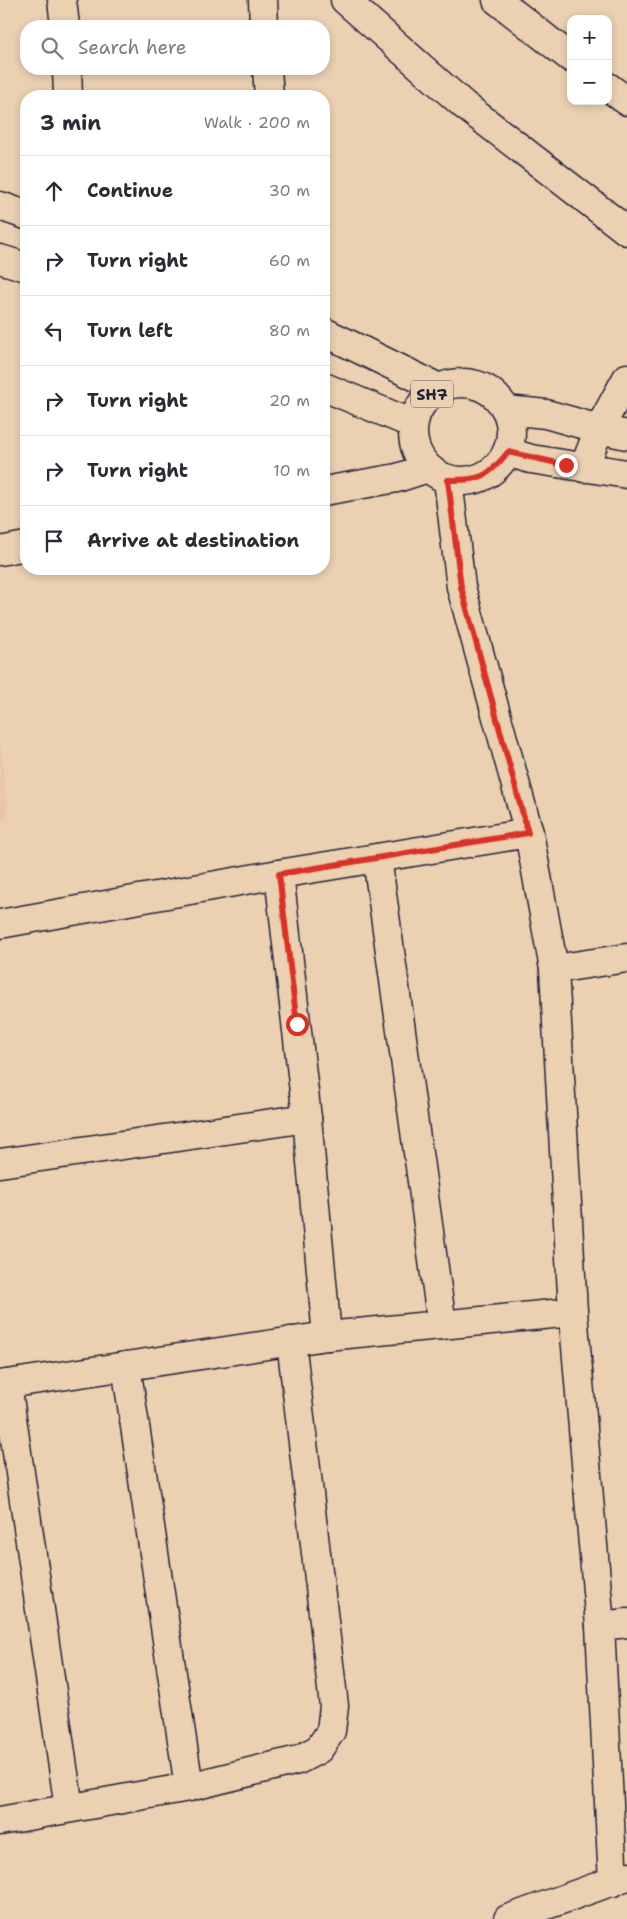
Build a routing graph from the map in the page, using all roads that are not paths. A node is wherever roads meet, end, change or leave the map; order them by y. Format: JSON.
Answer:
{"nodes":[{"id":1,"x":62,"y":0,"type":"edge"},
{"id":2,"x":263,"y":0,"type":"edge"},
{"id":3,"x":345,"y":0,"type":"edge"},
{"id":4,"x":497,"y":0,"type":"edge"},
{"id":5,"x":64,"y":20,"type":"edge"},
{"id":6,"x":264,"y":20,"type":"edge"},
{"id":7,"x":567,"y":55,"type":"edge"},
{"id":8,"x":67,"y":75,"type":"edge"},
{"id":9,"x":267,"y":75,"type":"edge"},
{"id":10,"x":68,"y":90,"type":"edge"},
{"id":11,"x":269,"y":90,"type":"edge"},
{"id":12,"x":612,"y":90,"type":"edge"},
{"id":13,"x":627,"y":101,"type":"edge"},
{"id":14,"x":0,"y":206,"type":"edge"},
{"id":15,"x":20,"y":213,"type":"edge"},
{"id":16,"x":627,"y":231,"type":"edge"},
{"id":17,"x":0,"y":258,"type":"edge"},
{"id":18,"x":20,"y":265,"type":"edge"},
{"id":19,"x":330,"y":335,"type":"edge"},
{"id":20,"x":627,"y":378,"type":"edge"},
{"id":21,"x":439,"y":388,"type":"junction"},
{"id":22,"x":330,"y":390,"type":"edge"},
{"id":23,"x":506,"y":410,"type":"junction"},
{"id":24,"x":414,"y":424,"type":"junction"},
{"id":25,"x":599,"y":429,"type":"junction"},
{"id":26,"x":627,"y":435,"type":"edge"},
{"id":27,"x":508,"y":452,"type":"junction"},
{"id":28,"x":584,"y":468,"type":"junction"},
{"id":29,"x":438,"y":474,"type":"junction"},
{"id":30,"x":627,"y":474,"type":"edge"},
{"id":31,"x":330,"y":490,"type":"edge"},
{"id":32,"x":20,"y":547,"type":"edge"},
{"id":33,"x":0,"y":551,"type":"edge"},
{"id":34,"x":528,"y":833,"type":"junction"},
{"id":35,"x":377,"y":858,"type":"junction"},
{"id":36,"x":279,"y":874,"type":"junction"},
{"id":37,"x":0,"y":924,"type":"edge"},
{"id":38,"x":627,"y":958,"type":"edge"},
{"id":39,"x":554,"y":969,"type":"junction"},
{"id":40,"x":308,"y":1118,"type":"junction"},
{"id":41,"x":0,"y":1163,"type":"edge"},
{"id":42,"x":573,"y":1312,"type":"junction"},
{"id":43,"x":442,"y":1325,"type":"junction"},
{"id":44,"x":327,"y":1336,"type":"junction"},
{"id":45,"x":291,"y":1341,"type":"junction"},
{"id":46,"x":126,"y":1366,"type":"junction"},
{"id":47,"x":3,"y":1385,"type":"edge"},
{"id":48,"x":627,"y":1623,"type":"edge"},
{"id":49,"x":600,"y":1626,"type":"junction"},
{"id":50,"x":189,"y":1787,"type":"junction"},
{"id":51,"x":69,"y":1808,"type":"junction"},
{"id":52,"x":0,"y":1821,"type":"edge"},
{"id":53,"x":620,"y":1879,"type":"edge"},
{"id":54,"x":508,"y":1919,"type":"edge"}],
"edges":[{"from":1,"to":5,"type":"street"},
{"from":2,"to":6,"type":"street"},
{"from":3,"to":16,"type":"street"},
{"from":4,"to":7,"type":"street"},
{"from":8,"to":10,"type":"street"},
{"from":9,"to":11,"type":"street"},
{"from":12,"to":13,"type":"street"},
{"from":14,"to":15,"type":"street"},
{"from":17,"to":18,"type":"street"},
{"from":19,"to":21,"type":"street","number":"SH7"},
{"from":20,"to":25,"type":"street"},
{"from":21,"to":23,"type":"street","number":"SH7"},
{"from":21,"to":24,"type":"street","number":"SH7"},
{"from":22,"to":24,"type":"street","number":"SH7"},
{"from":23,"to":25,"type":"street"},
{"from":23,"to":27,"type":"street"},
{"from":24,"to":29,"type":"street","number":"SH7"},
{"from":25,"to":26,"type":"street"},
{"from":25,"to":28,"type":"street"},
{"from":27,"to":28,"type":"street"},
{"from":27,"to":29,"type":"street"},
{"from":28,"to":30,"type":"street"},
{"from":29,"to":31,"type":"street"},
{"from":29,"to":34,"type":"street"},
{"from":32,"to":33,"type":"street"},
{"from":34,"to":35,"type":"street"},
{"from":34,"to":39,"type":"street"},
{"from":35,"to":36,"type":"street"},
{"from":35,"to":43,"type":"street"},
{"from":36,"to":37,"type":"street"},
{"from":36,"to":40,"type":"street"},
{"from":38,"to":39,"type":"street"},
{"from":39,"to":42,"type":"street"},
{"from":40,"to":41,"type":"street"},
{"from":40,"to":44,"type":"street"},
{"from":42,"to":43,"type":"street"},
{"from":42,"to":49,"type":"street"},
{"from":43,"to":44,"type":"street"},
{"from":44,"to":45,"type":"street"},
{"from":45,"to":46,"type":"street"},
{"from":45,"to":50,"type":"street"},
{"from":46,"to":47,"type":"street"},
{"from":46,"to":50,"type":"street"},
{"from":47,"to":51,"type":"street"},
{"from":48,"to":49,"type":"street"},
{"from":49,"to":53,"type":"street"},
{"from":50,"to":51,"type":"street"},
{"from":51,"to":52,"type":"street"},
{"from":53,"to":54,"type":"street"}]}
